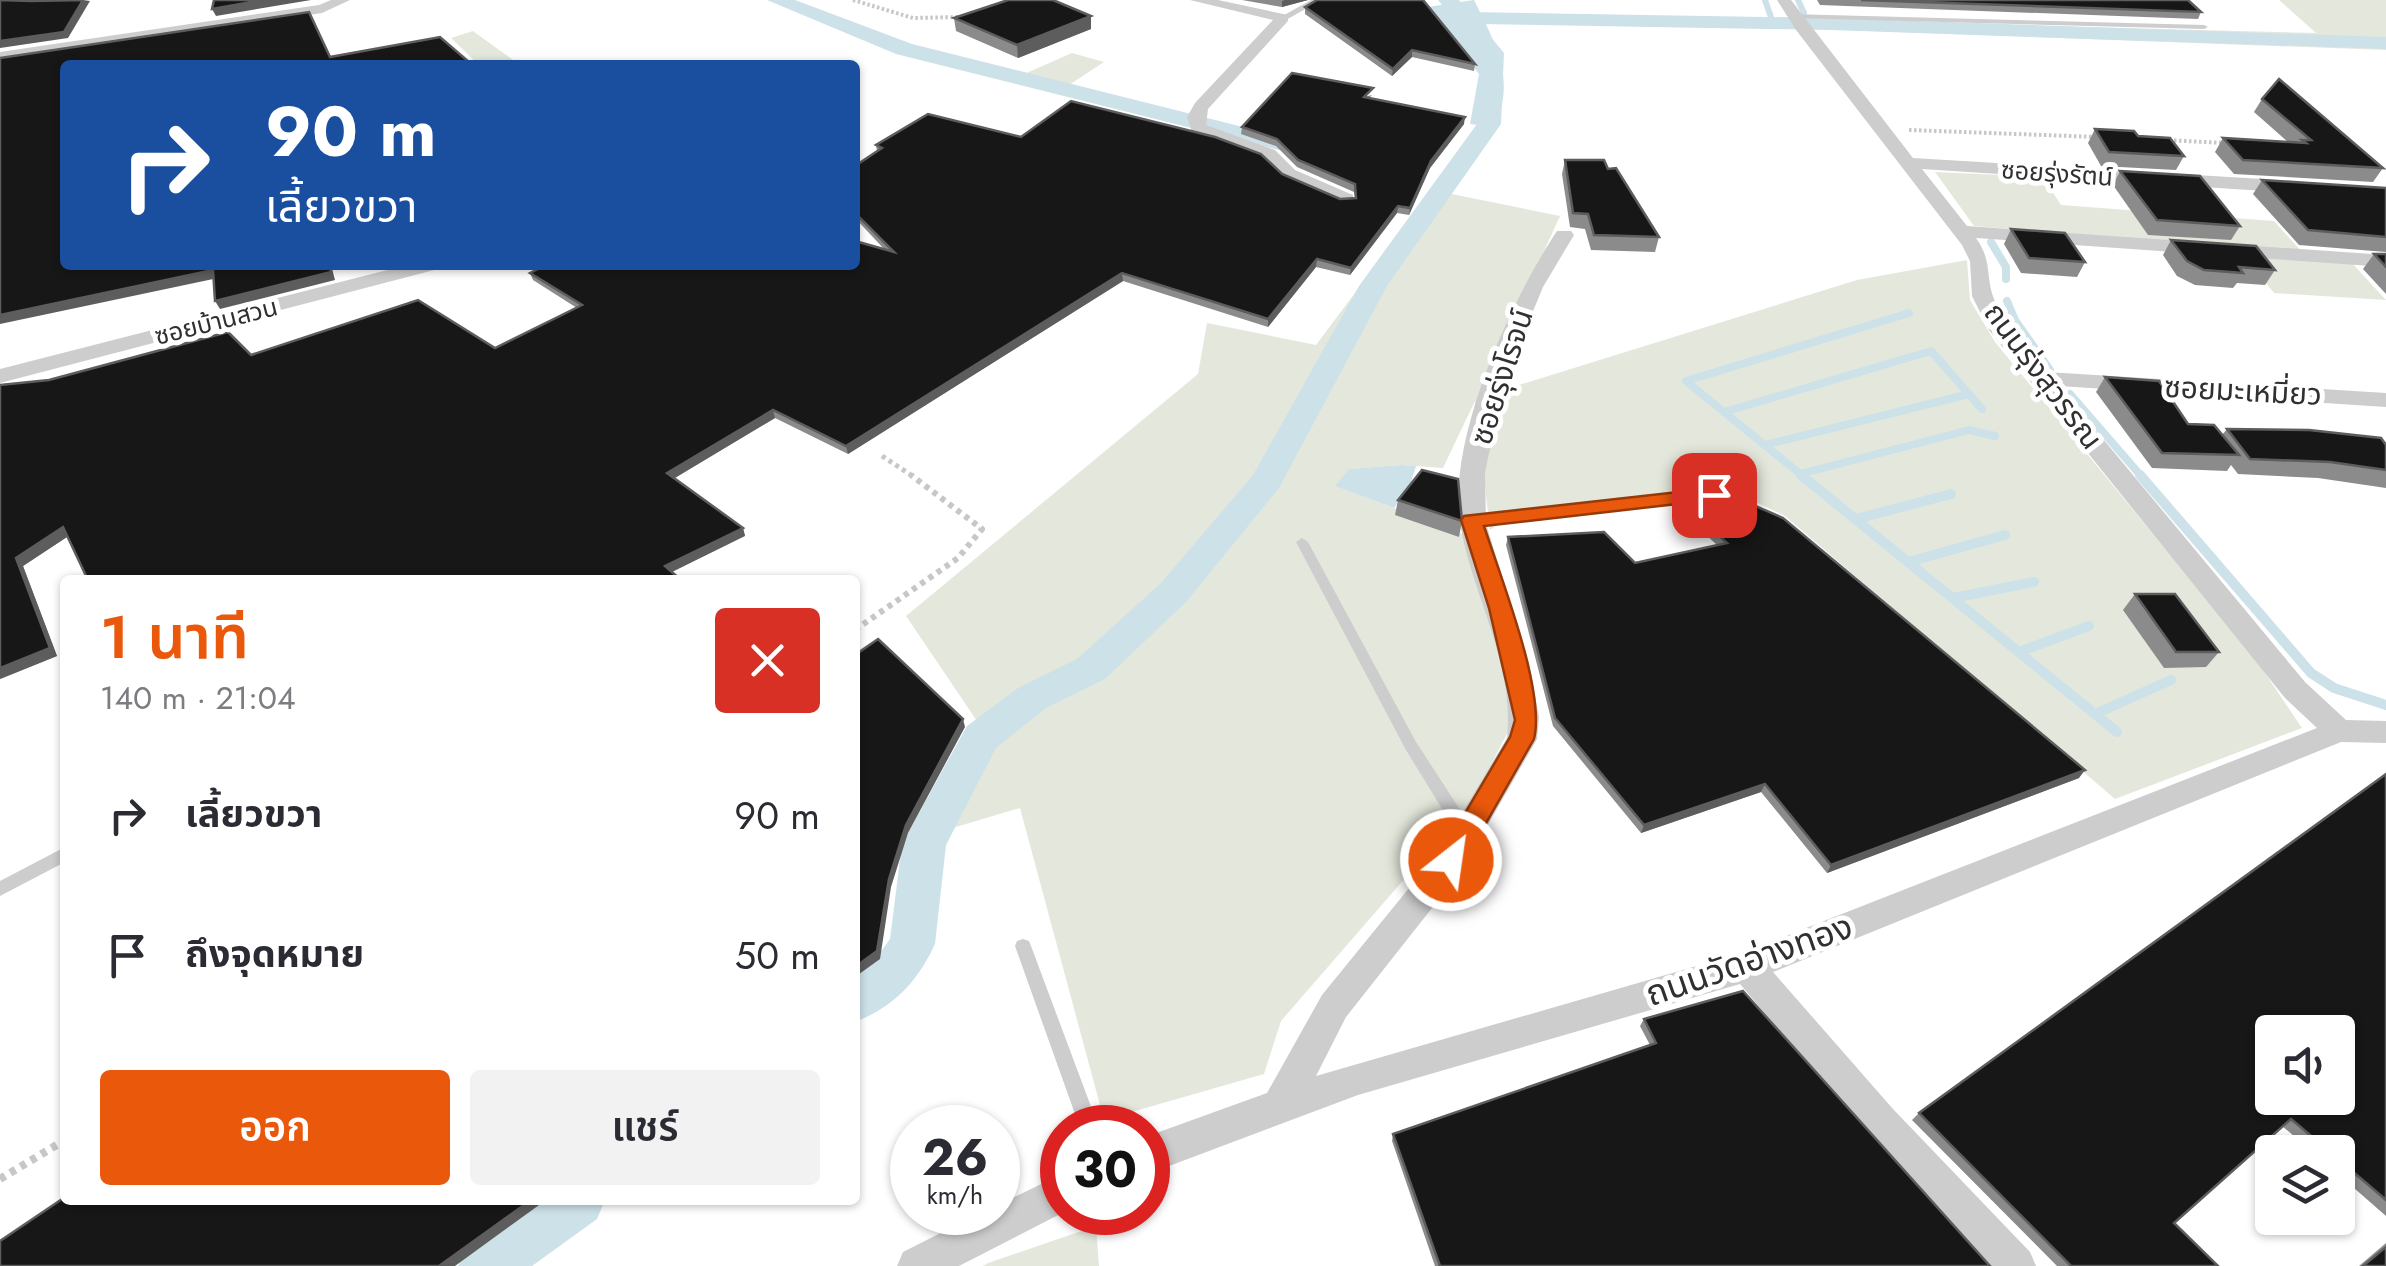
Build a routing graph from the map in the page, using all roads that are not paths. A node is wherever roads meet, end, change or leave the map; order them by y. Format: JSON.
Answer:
{"nodes":[{"id":1,"x":343,"y":0,"type":"edge"},
{"id":2,"x":1197,"y":0,"type":"edge"},
{"id":3,"x":1317,"y":0,"type":"edge"},
{"id":4,"x":1784,"y":0,"type":"edge"},
{"id":5,"x":1284,"y":18,"type":"junction"},
{"id":6,"x":1796,"y":20,"type":"junction"},
{"id":7,"x":2204,"y":26,"type":"dead end"},
{"id":8,"x":0,"y":57,"type":"edge"},
{"id":9,"x":1907,"y":163,"type":"junction"},
{"id":10,"x":2310,"y":188,"type":"edge"},
{"id":11,"x":1346,"y":199,"type":"edge"},
{"id":12,"x":1960,"y":231,"type":"junction"},
{"id":13,"x":1564,"y":236,"type":"dead end"},
{"id":14,"x":2386,"y":261,"type":"edge"},
{"id":15,"x":412,"y":270,"type":"edge"},
{"id":16,"x":0,"y":376,"type":"edge"},
{"id":17,"x":2040,"y":378,"type":"junction"},
{"id":18,"x":2386,"y":400,"type":"edge"},
{"id":19,"x":1714,"y":495,"type":"dead end"},
{"id":20,"x":1472,"y":520,"type":"junction"},
{"id":21,"x":1302,"y":542,"type":"dead end"},
{"id":22,"x":2338,"y":732,"type":"junction"},
{"id":23,"x":2386,"y":732,"type":"edge"},
{"id":24,"x":1466,"y":834,"type":"junction"},
{"id":25,"x":60,"y":857,"type":"edge"},
{"id":26,"x":0,"y":889,"type":"edge"},
{"id":27,"x":1023,"y":946,"type":"dead end"},
{"id":28,"x":1747,"y":967,"type":"junction"},
{"id":29,"x":1082,"y":1105,"type":"edge"},
{"id":30,"x":1280,"y":1106,"type":"junction"},
{"id":31,"x":1170,"y":1147,"type":"edge"},
{"id":32,"x":1040,"y":1204,"type":"edge"},
{"id":33,"x":917,"y":1266,"type":"edge"},
{"id":34,"x":2016,"y":1266,"type":"edge"}],
"edges":[{"from":1,"to":8,"type":"street"},
{"from":2,"to":5,"type":"street"},
{"from":3,"to":5,"type":"lane"},
{"from":4,"to":6,"type":"street","name":"ถนนรุ่งสุวรรณ"},
{"from":5,"to":11,"type":"street"},
{"from":6,"to":7,"type":"lane"},
{"from":6,"to":9,"type":"street","name":"ถนนรุ่งสุวรรณ"},
{"from":9,"to":10,"type":"street","name":"ซอยรุ่งรัตน์"},
{"from":9,"to":12,"type":"street","name":"ถนนรุ่งสุวรรณ"},
{"from":12,"to":14,"type":"street"},
{"from":12,"to":17,"type":"street","name":"ถนนรุ่งสุวรรณ"},
{"from":13,"to":20,"type":"street","name":"ซอยรุ่งโรจน์"},
{"from":15,"to":16,"type":"street","name":"ซอยบ้านสวน"},
{"from":17,"to":18,"type":"street","name":"ซอยมะเหมี่ยว"},
{"from":17,"to":22,"type":"street","name":"ถนนรุ่งสุวรรณ"},
{"from":19,"to":20,"type":"lane"},
{"from":20,"to":24,"type":"street","name":"ซอยรุ่งโรจน์"},
{"from":21,"to":24,"type":"lane"},
{"from":22,"to":23,"type":"street"},
{"from":22,"to":28,"type":"street","name":"ถนนวัดอ่างทอง"},
{"from":24,"to":30,"type":"street","name":"ซอยรุ่งโรจน์"},
{"from":25,"to":26,"type":"lane"},
{"from":27,"to":29,"type":"lane"},
{"from":28,"to":30,"type":"street","name":"ถนนวัดอ่างทอง"},
{"from":28,"to":34,"type":"street"},
{"from":30,"to":31,"type":"street","name":"ถนนวัดอ่างทอง"},
{"from":32,"to":33,"type":"street"}]}
